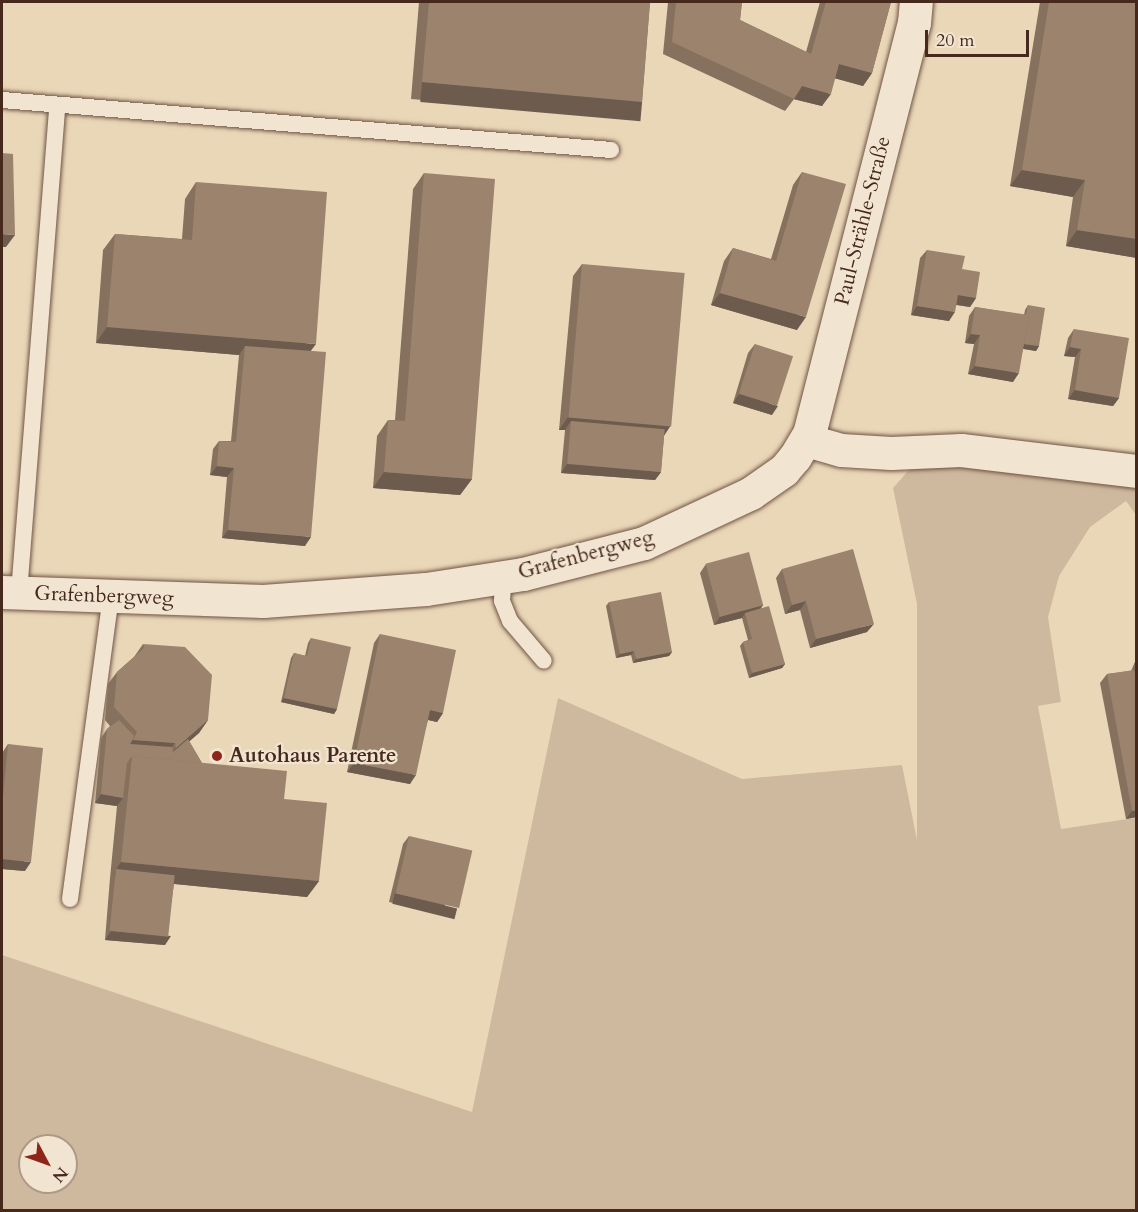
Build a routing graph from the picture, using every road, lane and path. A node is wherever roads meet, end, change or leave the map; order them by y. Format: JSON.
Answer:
{"nodes":[{"id":1,"x":916,"y":2,"type":"edge"},
{"id":2,"x":2,"y":100,"type":"edge"},
{"id":3,"x":57,"y":106,"type":"junction"},
{"id":4,"x":611,"y":150,"type":"dead end"},
{"id":5,"x":806,"y":440,"type":"junction"},
{"id":6,"x":1137,"y":471,"type":"edge"},
{"id":7,"x":504,"y":577,"type":"junction"},
{"id":8,"x":10,"y":593,"type":"edge"},
{"id":9,"x":111,"y":596,"type":"junction"},
{"id":10,"x":544,"y":661,"type":"dead end"},
{"id":11,"x":70,"y":899,"type":"dead end"}],
"edges":[{"from":1,"to":5,"type":"street","name":"Paul-Strähle-Straße"},
{"from":2,"to":3,"type":"lane"},
{"from":3,"to":4,"type":"lane"},
{"from":3,"to":8,"type":"lane"},
{"from":5,"to":6,"type":"street"},
{"from":5,"to":7,"type":"street","name":"Grafenbergweg"},
{"from":7,"to":9,"type":"street","name":"Grafenbergweg"},
{"from":7,"to":10,"type":"lane"},
{"from":8,"to":9,"type":"street","name":"Grafenbergweg"},
{"from":9,"to":11,"type":"lane"}]}
